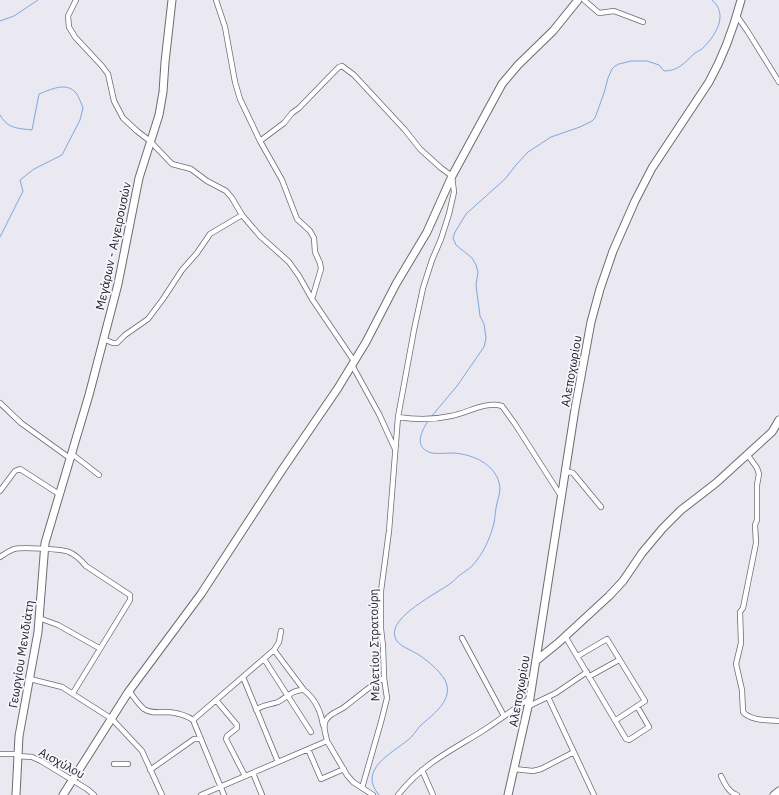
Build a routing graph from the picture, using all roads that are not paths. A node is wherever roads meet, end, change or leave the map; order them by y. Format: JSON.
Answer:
{"nodes":[{"id":1,"x":76,"y":0,"type":"edge"},
{"id":2,"x":172,"y":0,"type":"edge"},
{"id":3,"x":216,"y":0,"type":"edge"},
{"id":4,"x":578,"y":0,"type":"edge"},
{"id":5,"x":584,"y":0,"type":"edge"},
{"id":6,"x":741,"y":0,"type":"edge"},
{"id":7,"x":737,"y":16,"type":"junction"},
{"id":8,"x":643,"y":22,"type":"dead end"},
{"id":9,"x":779,"y":82,"type":"edge"},
{"id":10,"x":150,"y":141,"type":"junction"},
{"id":11,"x":260,"y":141,"type":"junction"},
{"id":12,"x":452,"y":176,"type":"junction"},
{"id":13,"x":242,"y":216,"type":"junction"},
{"id":14,"x":312,"y":299,"type":"junction"},
{"id":15,"x":103,"y":339,"type":"junction"},
{"id":16,"x":353,"y":363,"type":"junction"},
{"id":17,"x":0,"y":403,"type":"edge"},
{"id":18,"x":398,"y":417,"type":"junction"},
{"id":19,"x":779,"y":420,"type":"edge"},
{"id":20,"x":395,"y":451,"type":"junction"},
{"id":21,"x":747,"y":454,"type":"junction"},
{"id":22,"x":72,"y":456,"type":"junction"},
{"id":23,"x":564,"y":474,"type":"junction"},
{"id":24,"x":99,"y":475,"type":"dead end"},
{"id":25,"x":0,"y":491,"type":"edge"},
{"id":26,"x":59,"y":494,"type":"junction"},
{"id":27,"x":561,"y":496,"type":"junction"},
{"id":28,"x":601,"y":507,"type":"dead end"},
{"id":29,"x":45,"y":550,"type":"junction"},
{"id":30,"x":0,"y":557,"type":"edge"},
{"id":31,"x":39,"y":618,"type":"junction"},
{"id":32,"x":281,"y":631,"type":"dead end"},
{"id":33,"x":565,"y":636,"type":"junction"},
{"id":34,"x":462,"y":638,"type":"dead end"},
{"id":35,"x":99,"y":648,"type":"junction"},
{"id":36,"x":274,"y":650,"type":"junction"},
{"id":37,"x":578,"y":656,"type":"junction"},
{"id":38,"x":264,"y":659,"type":"junction"},
{"id":39,"x":537,"y":660,"type":"junction"},
{"id":40,"x":619,"y":660,"type":"junction"},
{"id":41,"x":589,"y":674,"type":"junction"},
{"id":42,"x":243,"y":677,"type":"junction"},
{"id":43,"x":30,"y":678,"type":"junction"},
{"id":44,"x":384,"y":678,"type":"junction"},
{"id":45,"x":304,"y":690,"type":"junction"},
{"id":46,"x":129,"y":691,"type":"junction"},
{"id":47,"x":73,"y":693,"type":"junction"},
{"id":48,"x":288,"y":695,"type":"junction"},
{"id":49,"x":548,"y":697,"type":"junction"},
{"id":50,"x":530,"y":698,"type":"junction"},
{"id":51,"x":216,"y":700,"type":"junction"},
{"id":52,"x":529,"y":706,"type":"junction"},
{"id":53,"x":637,"y":706,"type":"junction"},
{"id":54,"x":256,"y":710,"type":"junction"},
{"id":55,"x":504,"y":716,"type":"junction"},
{"id":56,"x":112,"y":719,"type":"junction"},
{"id":57,"x":193,"y":720,"type":"junction"},
{"id":58,"x":616,"y":720,"type":"junction"},
{"id":59,"x":779,"y":721,"type":"edge"},
{"id":60,"x":324,"y":729,"type":"junction"},
{"id":61,"x":311,"y":732,"type":"dead end"},
{"id":62,"x":201,"y":739,"type":"junction"},
{"id":63,"x":327,"y":741,"type":"junction"},
{"id":64,"x":308,"y":749,"type":"junction"},
{"id":65,"x":574,"y":752,"type":"junction"},
{"id":66,"x":0,"y":754,"type":"edge"},
{"id":67,"x":17,"y":755,"type":"junction"},
{"id":68,"x":278,"y":762,"type":"junction"},
{"id":69,"x":114,"y":764,"type":"dead end"},
{"id":70,"x":128,"y":764,"type":"dead end"},
{"id":71,"x":344,"y":769,"type":"junction"},
{"id":72,"x":514,"y":769,"type":"junction"},
{"id":73,"x":150,"y":770,"type":"junction"},
{"id":74,"x":422,"y":770,"type":"junction"},
{"id":75,"x":253,"y":773,"type":"junction"},
{"id":76,"x":245,"y":776,"type":"junction"},
{"id":77,"x":721,"y":776,"type":"dead end"},
{"id":78,"x":73,"y":780,"type":"junction"},
{"id":79,"x":220,"y":786,"type":"junction"},
{"id":80,"x":362,"y":788,"type":"junction"},
{"id":81,"x":779,"y":791,"type":"edge"},
{"id":82,"x":16,"y":795,"type":"edge"},
{"id":83,"x":63,"y":795,"type":"edge"},
{"id":84,"x":94,"y":795,"type":"edge"},
{"id":85,"x":162,"y":795,"type":"edge"},
{"id":86,"x":201,"y":795,"type":"edge"},
{"id":87,"x":224,"y":795,"type":"edge"},
{"id":88,"x":262,"y":795,"type":"edge"},
{"id":89,"x":373,"y":795,"type":"edge"},
{"id":90,"x":398,"y":795,"type":"edge"},
{"id":91,"x":433,"y":795,"type":"edge"},
{"id":92,"x":508,"y":795,"type":"edge"},
{"id":93,"x":594,"y":795,"type":"edge"},
{"id":94,"x":737,"y":795,"type":"edge"},
{"id":95,"x":774,"y":795,"type":"edge"}],
"edges":[{"from":1,"to":10,"type":"street"},
{"from":2,"to":10,"type":"main road","name":"Μεγάρων - Αιγειρουσών"},
{"from":3,"to":11,"type":"street"},
{"from":4,"to":12,"type":"main road"},
{"from":5,"to":8,"type":"street"},
{"from":6,"to":7,"type":"main road","name":"Αλεποχωρίου"},
{"from":7,"to":9,"type":"street"},
{"from":7,"to":23,"type":"main road","name":"Αλεποχωρίου"},
{"from":10,"to":13,"type":"street"},
{"from":10,"to":15,"type":"main road","name":"Μεγάρων - Αιγειρουσών"},
{"from":11,"to":12,"type":"street"},
{"from":11,"to":14,"type":"street"},
{"from":12,"to":16,"type":"main road"},
{"from":12,"to":18,"type":"street","name":"Μελετίου Στρατούρη"},
{"from":13,"to":14,"type":"street"},
{"from":13,"to":15,"type":"street"},
{"from":14,"to":16,"type":"street"},
{"from":15,"to":22,"type":"main road","name":"Μεγάρων - Αιγειρουσών"},
{"from":16,"to":20,"type":"street"},
{"from":16,"to":46,"type":"main road"},
{"from":17,"to":22,"type":"street"},
{"from":18,"to":20,"type":"street","name":"Μελετίου Στρατούρη"},
{"from":18,"to":27,"type":"street"},
{"from":19,"to":21,"type":"main road"},
{"from":20,"to":44,"type":"street","name":"Μελετίου Στρατούρη"},
{"from":21,"to":33,"type":"main road"},
{"from":21,"to":59,"type":"street"},
{"from":22,"to":24,"type":"street"},
{"from":22,"to":26,"type":"main road","name":"Μεγάρων - Αιγειρουσών"},
{"from":23,"to":27,"type":"main road","name":"Αλεποχωρίου"},
{"from":23,"to":28,"type":"street"},
{"from":25,"to":26,"type":"street"},
{"from":26,"to":29,"type":"main road","name":"Γεωργίου Μενιδιάτη"},
{"from":27,"to":39,"type":"main road","name":"Αλεποχωρίου"},
{"from":29,"to":30,"type":"street"},
{"from":29,"to":31,"type":"main road","name":"Γεωργίου Μενιδιάτη"},
{"from":29,"to":35,"type":"street"},
{"from":31,"to":35,"type":"street"},
{"from":31,"to":43,"type":"main road","name":"Γεωργίου Μενιδιάτη"},
{"from":32,"to":36,"type":"street"},
{"from":33,"to":37,"type":"street"},
{"from":33,"to":39,"type":"main road"},
{"from":34,"to":55,"type":"street"},
{"from":35,"to":47,"type":"street"},
{"from":36,"to":38,"type":"street"},
{"from":36,"to":45,"type":"street"},
{"from":37,"to":40,"type":"street"},
{"from":37,"to":41,"type":"street"},
{"from":38,"to":42,"type":"street"},
{"from":38,"to":48,"type":"street"},
{"from":39,"to":50,"type":"main road","name":"Αλεποχωρίου"},
{"from":40,"to":41,"type":"street"},
{"from":40,"to":53,"type":"street"},
{"from":41,"to":49,"type":"street"},
{"from":41,"to":58,"type":"street"},
{"from":42,"to":51,"type":"street"},
{"from":42,"to":54,"type":"street"},
{"from":43,"to":47,"type":"street"},
{"from":43,"to":67,"type":"main road","name":"Γεωργίου Μενιδιάτη"},
{"from":44,"to":60,"type":"street"},
{"from":44,"to":80,"type":"street","name":"Μελετίου Στρατούρη"},
{"from":45,"to":48,"type":"street"},
{"from":45,"to":60,"type":"street"},
{"from":46,"to":56,"type":"main road"},
{"from":46,"to":57,"type":"street"},
{"from":47,"to":56,"type":"street"},
{"from":48,"to":54,"type":"street"},
{"from":48,"to":61,"type":"street"},
{"from":49,"to":52,"type":"street"},
{"from":49,"to":65,"type":"street"},
{"from":50,"to":52,"type":"main road","name":"Αλεποχωρίου"},
{"from":50,"to":55,"type":"street"},
{"from":51,"to":57,"type":"street"},
{"from":51,"to":76,"type":"street"},
{"from":52,"to":72,"type":"main road","name":"Αλεποχωρίου"},
{"from":53,"to":58,"type":"street"},
{"from":53,"to":58,"type":"street"},
{"from":54,"to":68,"type":"street"},
{"from":55,"to":74,"type":"street"},
{"from":56,"to":73,"type":"street"},
{"from":56,"to":78,"type":"main road"},
{"from":57,"to":62,"type":"street"},
{"from":60,"to":63,"type":"street"},
{"from":62,"to":73,"type":"street"},
{"from":62,"to":79,"type":"street"},
{"from":63,"to":64,"type":"street"},
{"from":63,"to":71,"type":"street"},
{"from":64,"to":68,"type":"street"},
{"from":64,"to":71,"type":"street"},
{"from":65,"to":72,"type":"street"},
{"from":65,"to":93,"type":"street"},
{"from":66,"to":67,"type":"street","name":"Αισχύλου"},
{"from":67,"to":78,"type":"street","name":"Αισχύλου"},
{"from":67,"to":82,"type":"main road","name":"Γεωργίου Μενιδιάτη"},
{"from":68,"to":75,"type":"street"},
{"from":69,"to":70,"type":"street"},
{"from":71,"to":80,"type":"street"},
{"from":72,"to":92,"type":"main road","name":"Αλεποχωρίου"},
{"from":73,"to":85,"type":"street"},
{"from":74,"to":90,"type":"street"},
{"from":74,"to":91,"type":"street"},
{"from":75,"to":76,"type":"street"},
{"from":75,"to":88,"type":"street"},
{"from":76,"to":79,"type":"street"},
{"from":77,"to":94,"type":"street"},
{"from":78,"to":83,"type":"main road"},
{"from":78,"to":84,"type":"street","name":"Αισχύλου"},
{"from":79,"to":86,"type":"street"},
{"from":79,"to":87,"type":"street"},
{"from":80,"to":89,"type":"street"},
{"from":81,"to":95,"type":"main road"}]}
